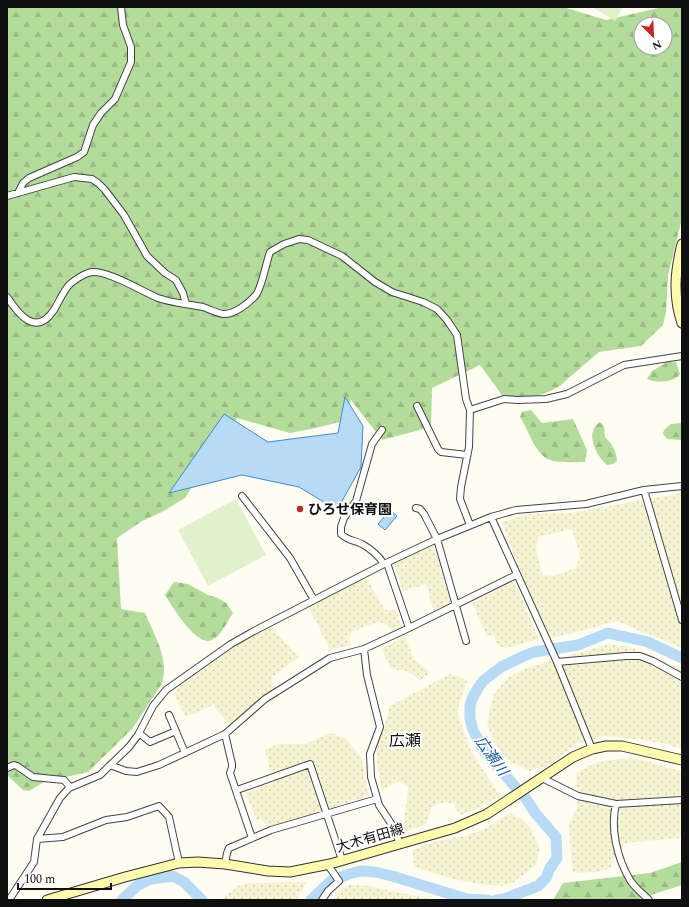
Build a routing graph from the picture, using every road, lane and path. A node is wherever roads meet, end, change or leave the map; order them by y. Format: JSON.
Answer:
{"nodes":[{"id":1,"x":122,"y":7,"type":"edge"},
{"id":2,"x":18,"y":193,"type":"junction"},
{"id":3,"x":7,"y":196,"type":"edge"},
{"id":4,"x":682,"y":244,"type":"edge"},
{"id":5,"x":7,"y":297,"type":"edge"},
{"id":6,"x":186,"y":304,"type":"junction"},
{"id":7,"x":682,"y":323,"type":"edge"},
{"id":8,"x":682,"y":356,"type":"edge"},
{"id":9,"x":417,"y":406,"type":"dead end"},
{"id":10,"x":470,"y":410,"type":"junction"},
{"id":11,"x":382,"y":430,"type":"dead end"},
{"id":12,"x":467,"y":455,"type":"junction"},
{"id":13,"x":682,"y":486,"type":"edge"},
{"id":14,"x":644,"y":490,"type":"junction"},
{"id":15,"x":242,"y":496,"type":"dead end"},
{"id":16,"x":416,"y":508,"type":"dead end"},
{"id":17,"x":491,"y":517,"type":"junction"},
{"id":18,"x":470,"y":525,"type":"junction"},
{"id":19,"x":437,"y":539,"type":"junction"},
{"id":20,"x":385,"y":563,"type":"junction"},
{"id":21,"x":516,"y":575,"type":"junction"},
{"id":22,"x":314,"y":600,"type":"junction"},
{"id":23,"x":455,"y":605,"type":"junction"},
{"id":24,"x":682,"y":620,"type":"edge"},
{"id":25,"x":409,"y":628,"type":"junction"},
{"id":26,"x":466,"y":641,"type":"dead end"},
{"id":27,"x":364,"y":649,"type":"junction"},
{"id":28,"x":557,"y":662,"type":"junction"},
{"id":29,"x":682,"y":677,"type":"edge"},
{"id":30,"x":169,"y":715,"type":"dead end"},
{"id":31,"x":176,"y":731,"type":"junction"},
{"id":32,"x":139,"y":733,"type":"junction"},
{"id":33,"x":225,"y":734,"type":"junction"},
{"id":34,"x":592,"y":749,"type":"junction"},
{"id":35,"x":185,"y":753,"type":"junction"},
{"id":36,"x":682,"y":760,"type":"edge"},
{"id":37,"x":110,"y":765,"type":"junction"},
{"id":38,"x":7,"y":768,"type":"edge"},
{"id":39,"x":542,"y":778,"type":"junction"},
{"id":40,"x":70,"y":787,"type":"junction"},
{"id":41,"x":237,"y":790,"type":"junction"},
{"id":42,"x":377,"y":799,"type":"junction"},
{"id":43,"x":682,"y":800,"type":"edge"},
{"id":44,"x":616,"y":804,"type":"junction"},
{"id":45,"x":326,"y":813,"type":"junction"},
{"id":46,"x":252,"y":838,"type":"junction"},
{"id":47,"x":37,"y":839,"type":"junction"},
{"id":48,"x":399,"y":843,"type":"junction"},
{"id":49,"x":342,"y":860,"type":"junction"},
{"id":50,"x":179,"y":863,"type":"junction"},
{"id":51,"x":225,"y":864,"type":"junction"},
{"id":52,"x":330,"y":866,"type":"junction"},
{"id":53,"x":9,"y":900,"type":"edge"},
{"id":54,"x":47,"y":900,"type":"edge"},
{"id":55,"x":322,"y":900,"type":"edge"},
{"id":56,"x":650,"y":900,"type":"edge"}],
"edges":[{"from":1,"to":2,"type":"street"},
{"from":2,"to":3,"type":"street"},
{"from":2,"to":6,"type":"street"},
{"from":4,"to":7,"type":"main road"},
{"from":5,"to":6,"type":"street"},
{"from":6,"to":10,"type":"street"},
{"from":8,"to":10,"type":"street"},
{"from":9,"to":12,"type":"street"},
{"from":10,"to":12,"type":"street"},
{"from":11,"to":20,"type":"street"},
{"from":12,"to":18,"type":"street"},
{"from":13,"to":14,"type":"street"},
{"from":14,"to":17,"type":"street"},
{"from":14,"to":24,"type":"street"},
{"from":15,"to":22,"type":"street"},
{"from":16,"to":19,"type":"street"},
{"from":17,"to":18,"type":"street"},
{"from":17,"to":21,"type":"street"},
{"from":18,"to":19,"type":"street"},
{"from":19,"to":20,"type":"street"},
{"from":19,"to":23,"type":"street"},
{"from":20,"to":22,"type":"street"},
{"from":20,"to":25,"type":"street"},
{"from":21,"to":23,"type":"street"},
{"from":21,"to":28,"type":"street"},
{"from":22,"to":32,"type":"street"},
{"from":23,"to":25,"type":"street"},
{"from":23,"to":26,"type":"street"},
{"from":25,"to":27,"type":"street"},
{"from":27,"to":33,"type":"street"},
{"from":27,"to":42,"type":"street"},
{"from":28,"to":29,"type":"street"},
{"from":28,"to":34,"type":"street"},
{"from":30,"to":31,"type":"street"},
{"from":31,"to":32,"type":"street"},
{"from":31,"to":35,"type":"street"},
{"from":32,"to":37,"type":"street"},
{"from":33,"to":35,"type":"street"},
{"from":33,"to":41,"type":"street"},
{"from":34,"to":36,"type":"main road","name":"大木有田線"},
{"from":34,"to":39,"type":"main road","name":"大木有田線"},
{"from":35,"to":37,"type":"street"},
{"from":37,"to":40,"type":"street"},
{"from":38,"to":40,"type":"street"},
{"from":39,"to":44,"type":"street"},
{"from":39,"to":48,"type":"main road","name":"大木有田線"},
{"from":40,"to":47,"type":"street"},
{"from":41,"to":45,"type":"street"},
{"from":41,"to":46,"type":"street"},
{"from":42,"to":45,"type":"street"},
{"from":42,"to":48,"type":"street"},
{"from":43,"to":44,"type":"street"},
{"from":44,"to":56,"type":"street"},
{"from":45,"to":46,"type":"street"},
{"from":45,"to":49,"type":"street"},
{"from":46,"to":51,"type":"street"},
{"from":47,"to":50,"type":"street"},
{"from":47,"to":53,"type":"street"},
{"from":48,"to":49,"type":"main road","name":"大木有田線"},
{"from":49,"to":52,"type":"main road","name":"大木有田線"},
{"from":50,"to":51,"type":"main road","name":"大木有田線"},
{"from":50,"to":54,"type":"main road","name":"大木有田線"},
{"from":51,"to":52,"type":"main road","name":"大木有田線"},
{"from":52,"to":55,"type":"street"}]}
